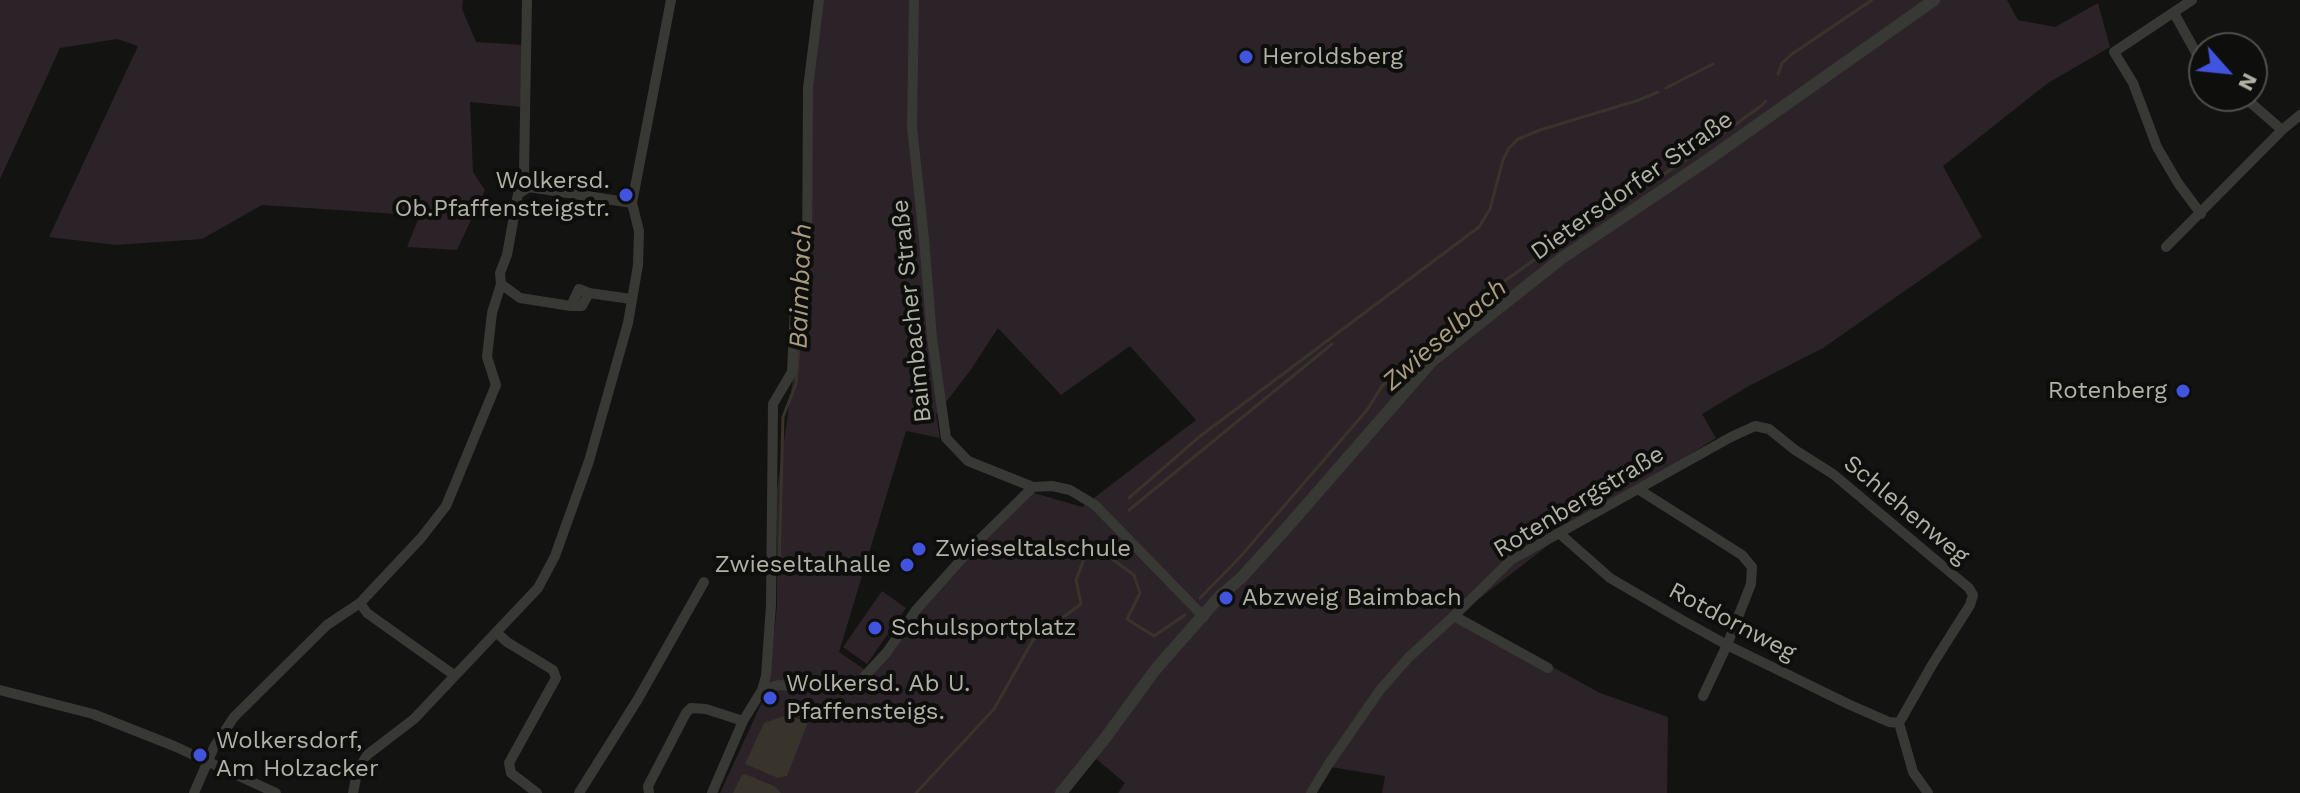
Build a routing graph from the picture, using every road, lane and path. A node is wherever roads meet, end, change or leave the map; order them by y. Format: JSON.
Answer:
{"nodes":[{"id":1,"x":527,"y":0,"type":"edge"},
{"id":2,"x":671,"y":0,"type":"edge"},
{"id":3,"x":819,"y":0,"type":"edge"},
{"id":4,"x":914,"y":0,"type":"edge"},
{"id":5,"x":1934,"y":0,"type":"edge"},
{"id":6,"x":2192,"y":0,"type":"edge"},
{"id":7,"x":2174,"y":13,"type":"junction"},
{"id":8,"x":2188,"y":38,"type":"edge"},
{"id":9,"x":2261,"y":112,"type":"edge"},
{"id":10,"x":2300,"y":115,"type":"edge"},
{"id":11,"x":2282,"y":130,"type":"junction"},
{"id":12,"x":529,"y":187,"type":"junction"},
{"id":13,"x":632,"y":203,"type":"junction"},
{"id":14,"x":2201,"y":214,"type":"junction"},
{"id":15,"x":2166,"y":247,"type":"dead end"},
{"id":16,"x":501,"y":284,"type":"junction"},
{"id":17,"x":631,"y":299,"type":"junction"},
{"id":18,"x":1769,"y":429,"type":"joint"},
{"id":19,"x":1033,"y":487,"type":"junction"},
{"id":20,"x":1638,"y":489,"type":"junction"},
{"id":21,"x":1559,"y":533,"type":"junction"},
{"id":22,"x":704,"y":582,"type":"dead end"},
{"id":23,"x":360,"y":603,"type":"junction"},
{"id":24,"x":1454,"y":616,"type":"junction"},
{"id":25,"x":1204,"y":617,"type":"junction"},
{"id":26,"x":496,"y":632,"type":"junction"},
{"id":27,"x":1727,"y":645,"type":"junction"},
{"id":28,"x":1548,"y":668,"type":"dead end"},
{"id":29,"x":454,"y":675,"type":"junction"},
{"id":30,"x":0,"y":690,"type":"edge"},
{"id":31,"x":762,"y":690,"type":"junction"},
{"id":32,"x":1703,"y":696,"type":"dead end"},
{"id":33,"x":743,"y":721,"type":"junction"},
{"id":34,"x":1899,"y":723,"type":"junction"},
{"id":35,"x":209,"y":762,"type":"junction"},
{"id":36,"x":194,"y":793,"type":"edge"},
{"id":37,"x":276,"y":793,"type":"edge"},
{"id":38,"x":353,"y":793,"type":"edge"},
{"id":39,"x":537,"y":793,"type":"edge"},
{"id":40,"x":579,"y":793,"type":"edge"},
{"id":41,"x":649,"y":793,"type":"edge"},
{"id":42,"x":712,"y":793,"type":"edge"},
{"id":43,"x":1061,"y":793,"type":"edge"},
{"id":44,"x":1311,"y":793,"type":"edge"},
{"id":45,"x":1928,"y":793,"type":"edge"}],
"edges":[{"from":1,"to":12,"type":"street"},
{"from":2,"to":13,"type":"street"},
{"from":3,"to":31,"type":"street"},
{"from":4,"to":19,"type":"street","name":"Baimbacher Straße"},
{"from":5,"to":25,"type":"street","name":"Dietersdorfer Straße"},
{"from":6,"to":7,"type":"street"},
{"from":7,"to":8,"type":"street"},
{"from":7,"to":14,"type":"street"},
{"from":9,"to":11,"type":"street"},
{"from":10,"to":11,"type":"street"},
{"from":11,"to":14,"type":"street"},
{"from":12,"to":13,"type":"street"},
{"from":12,"to":16,"type":"street"},
{"from":13,"to":17,"type":"street"},
{"from":14,"to":15,"type":"street"},
{"from":16,"to":17,"type":"street"},
{"from":16,"to":23,"type":"street"},
{"from":17,"to":26,"type":"street"},
{"from":18,"to":20,"type":"street","name":"Rotenbergstraße"},
{"from":18,"to":34,"type":"street","name":"Schlehenweg"},
{"from":19,"to":25,"type":"street","name":"Baimbacher Straße"},
{"from":19,"to":31,"type":"street"},
{"from":20,"to":21,"type":"street","name":"Rotenbergstraße"},
{"from":20,"to":27,"type":"street"},
{"from":21,"to":24,"type":"street","name":"Rotenbergstraße"},
{"from":21,"to":27,"type":"street","name":"Rotdornweg"},
{"from":22,"to":40,"type":"street"},
{"from":23,"to":29,"type":"street"},
{"from":23,"to":35,"type":"street"},
{"from":24,"to":28,"type":"street"},
{"from":24,"to":44,"type":"street","name":"Rotenbergstraße"},
{"from":25,"to":43,"type":"street","name":"Dietersdorfer Straße"},
{"from":26,"to":29,"type":"street"},
{"from":26,"to":39,"type":"street"},
{"from":27,"to":32,"type":"street"},
{"from":27,"to":34,"type":"street","name":"Rotdornweg"},
{"from":29,"to":38,"type":"street"},
{"from":30,"to":35,"type":"street"},
{"from":31,"to":33,"type":"street"},
{"from":33,"to":41,"type":"street"},
{"from":33,"to":42,"type":"street"},
{"from":34,"to":45,"type":"street"},
{"from":35,"to":36,"type":"street"},
{"from":35,"to":37,"type":"street"}]}
